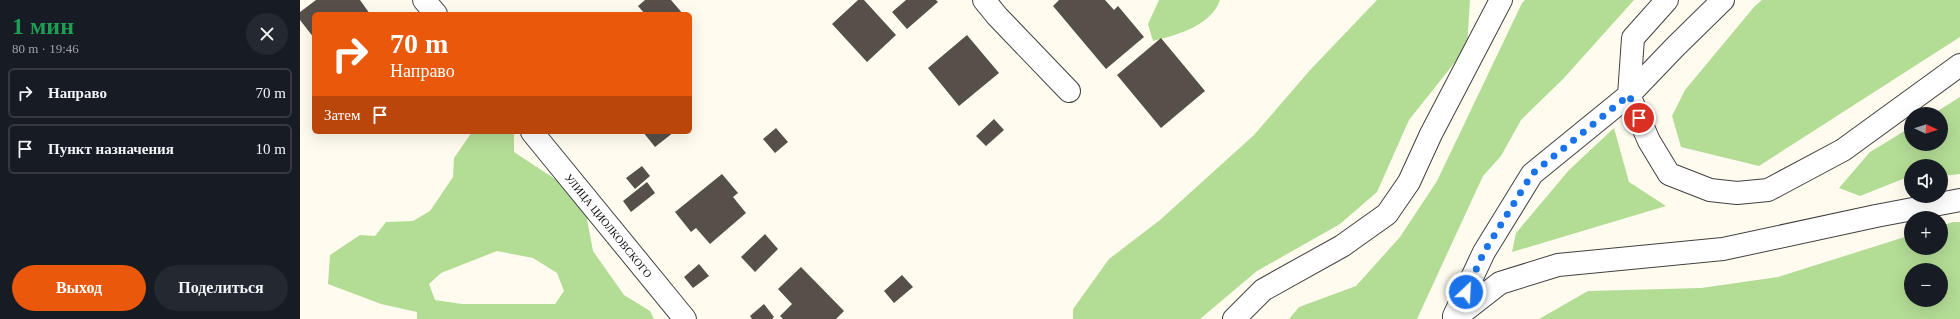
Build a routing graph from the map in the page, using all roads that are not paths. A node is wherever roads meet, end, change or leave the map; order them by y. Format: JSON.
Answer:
{"nodes":[{"id":1,"x":424,"y":0,"type":"edge"},
{"id":2,"x":984,"y":0,"type":"edge"},
{"id":3,"x":1501,"y":0,"type":"edge"},
{"id":4,"x":1667,"y":0,"type":"edge"},
{"id":5,"x":1724,"y":0,"type":"edge"},
{"id":6,"x":434,"y":12,"type":"edge"},
{"id":7,"x":1960,"y":65,"type":"edge"},
{"id":8,"x":1069,"y":91,"type":"dead end"},
{"id":9,"x":1629,"y":95,"type":"junction"},
{"id":10,"x":534,"y":134,"type":"edge"},
{"id":11,"x":1960,"y":200,"type":"edge"},
{"id":12,"x":685,"y":319,"type":"edge"},
{"id":13,"x":1234,"y":319,"type":"edge"},
{"id":14,"x":1454,"y":319,"type":"edge"}],
"edges":[{"from":1,"to":6,"type":"street"},
{"from":2,"to":8,"type":"street"},
{"from":3,"to":13,"type":"street"},
{"from":4,"to":9,"type":"street"},
{"from":5,"to":9,"type":"street"},
{"from":7,"to":9,"type":"street"},
{"from":9,"to":14,"type":"street"},
{"from":10,"to":12,"type":"street","name":"УЛИЦА ЦИОЛКОВСКОГО"},
{"from":11,"to":14,"type":"street"}]}
